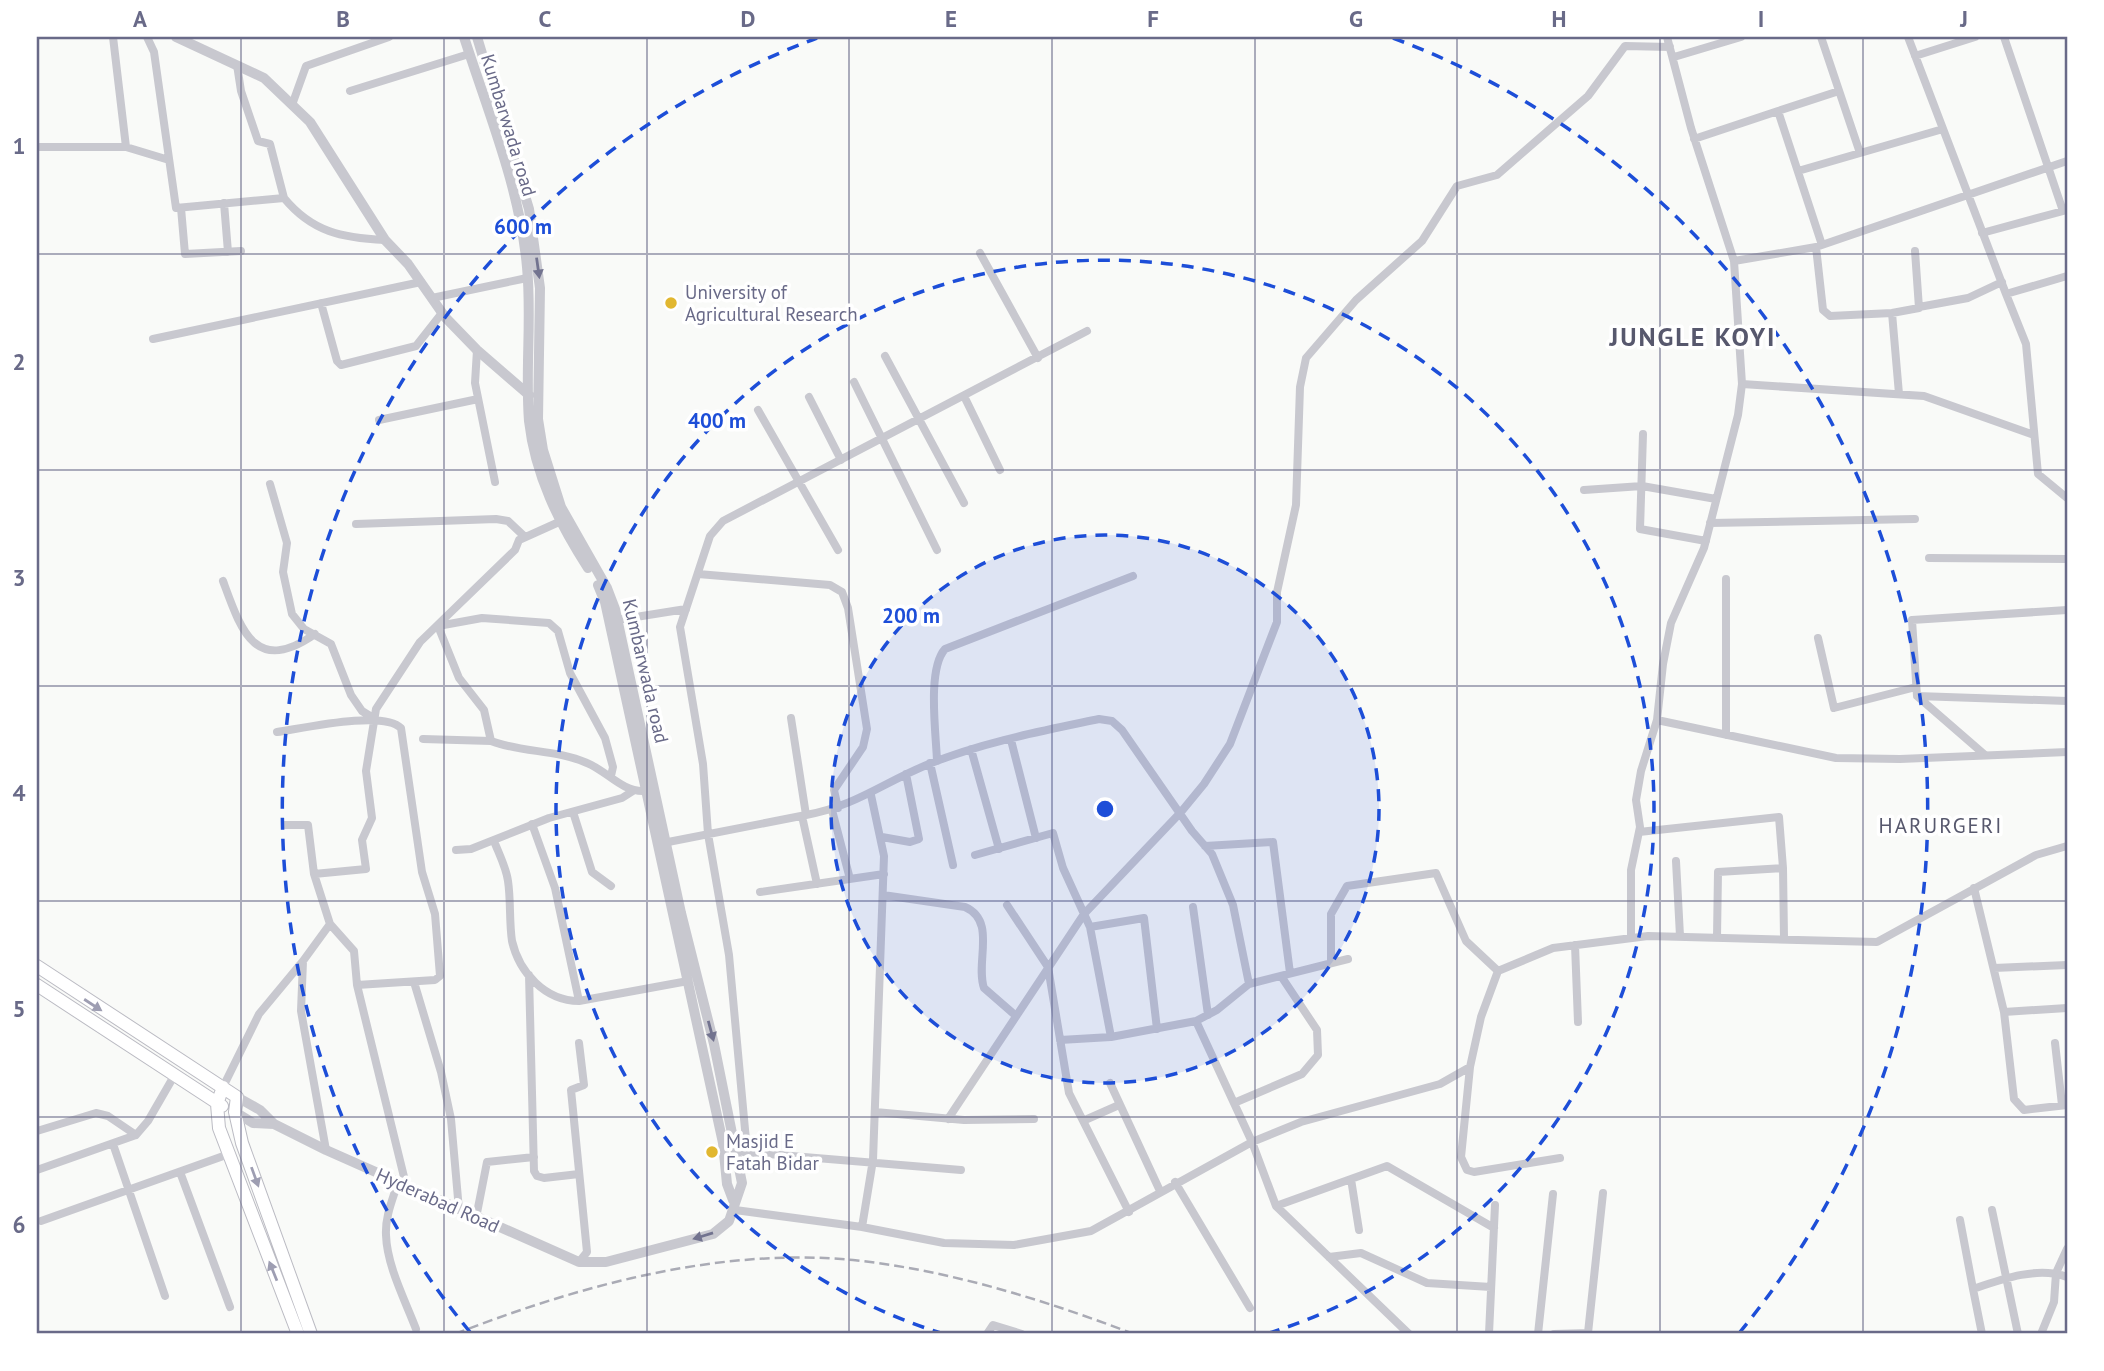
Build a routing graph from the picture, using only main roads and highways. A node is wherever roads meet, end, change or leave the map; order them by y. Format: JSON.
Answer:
{"nodes":[{"id":1,"x":37,"y":966,"type":"edge"},
{"id":2,"x":37,"y":985,"type":"edge"},
{"id":3,"x":223,"y":1087,"type":"junction"},
{"id":4,"x":217,"y":1104,"type":"junction"},
{"id":5,"x":235,"y":1112,"type":"junction"},
{"id":6,"x":298,"y":1334,"type":"edge"},
{"id":7,"x":311,"y":1334,"type":"edge"}],
"edges":[{"from":1,"to":3,"type":"main road","name":"Hyderabad Road","one_way":true},
{"from":2,"to":4,"type":"main road","name":"Hyderabad Road"},
{"from":3,"to":4,"type":"main road"},
{"from":3,"to":5,"type":"main road","name":"Hyderabad Road"},
{"from":4,"to":5,"type":"main road","name":"Hyderabad Road"},
{"from":6,"to":4,"type":"main road","one_way":true},
{"from":5,"to":7,"type":"main road","one_way":true}]}
